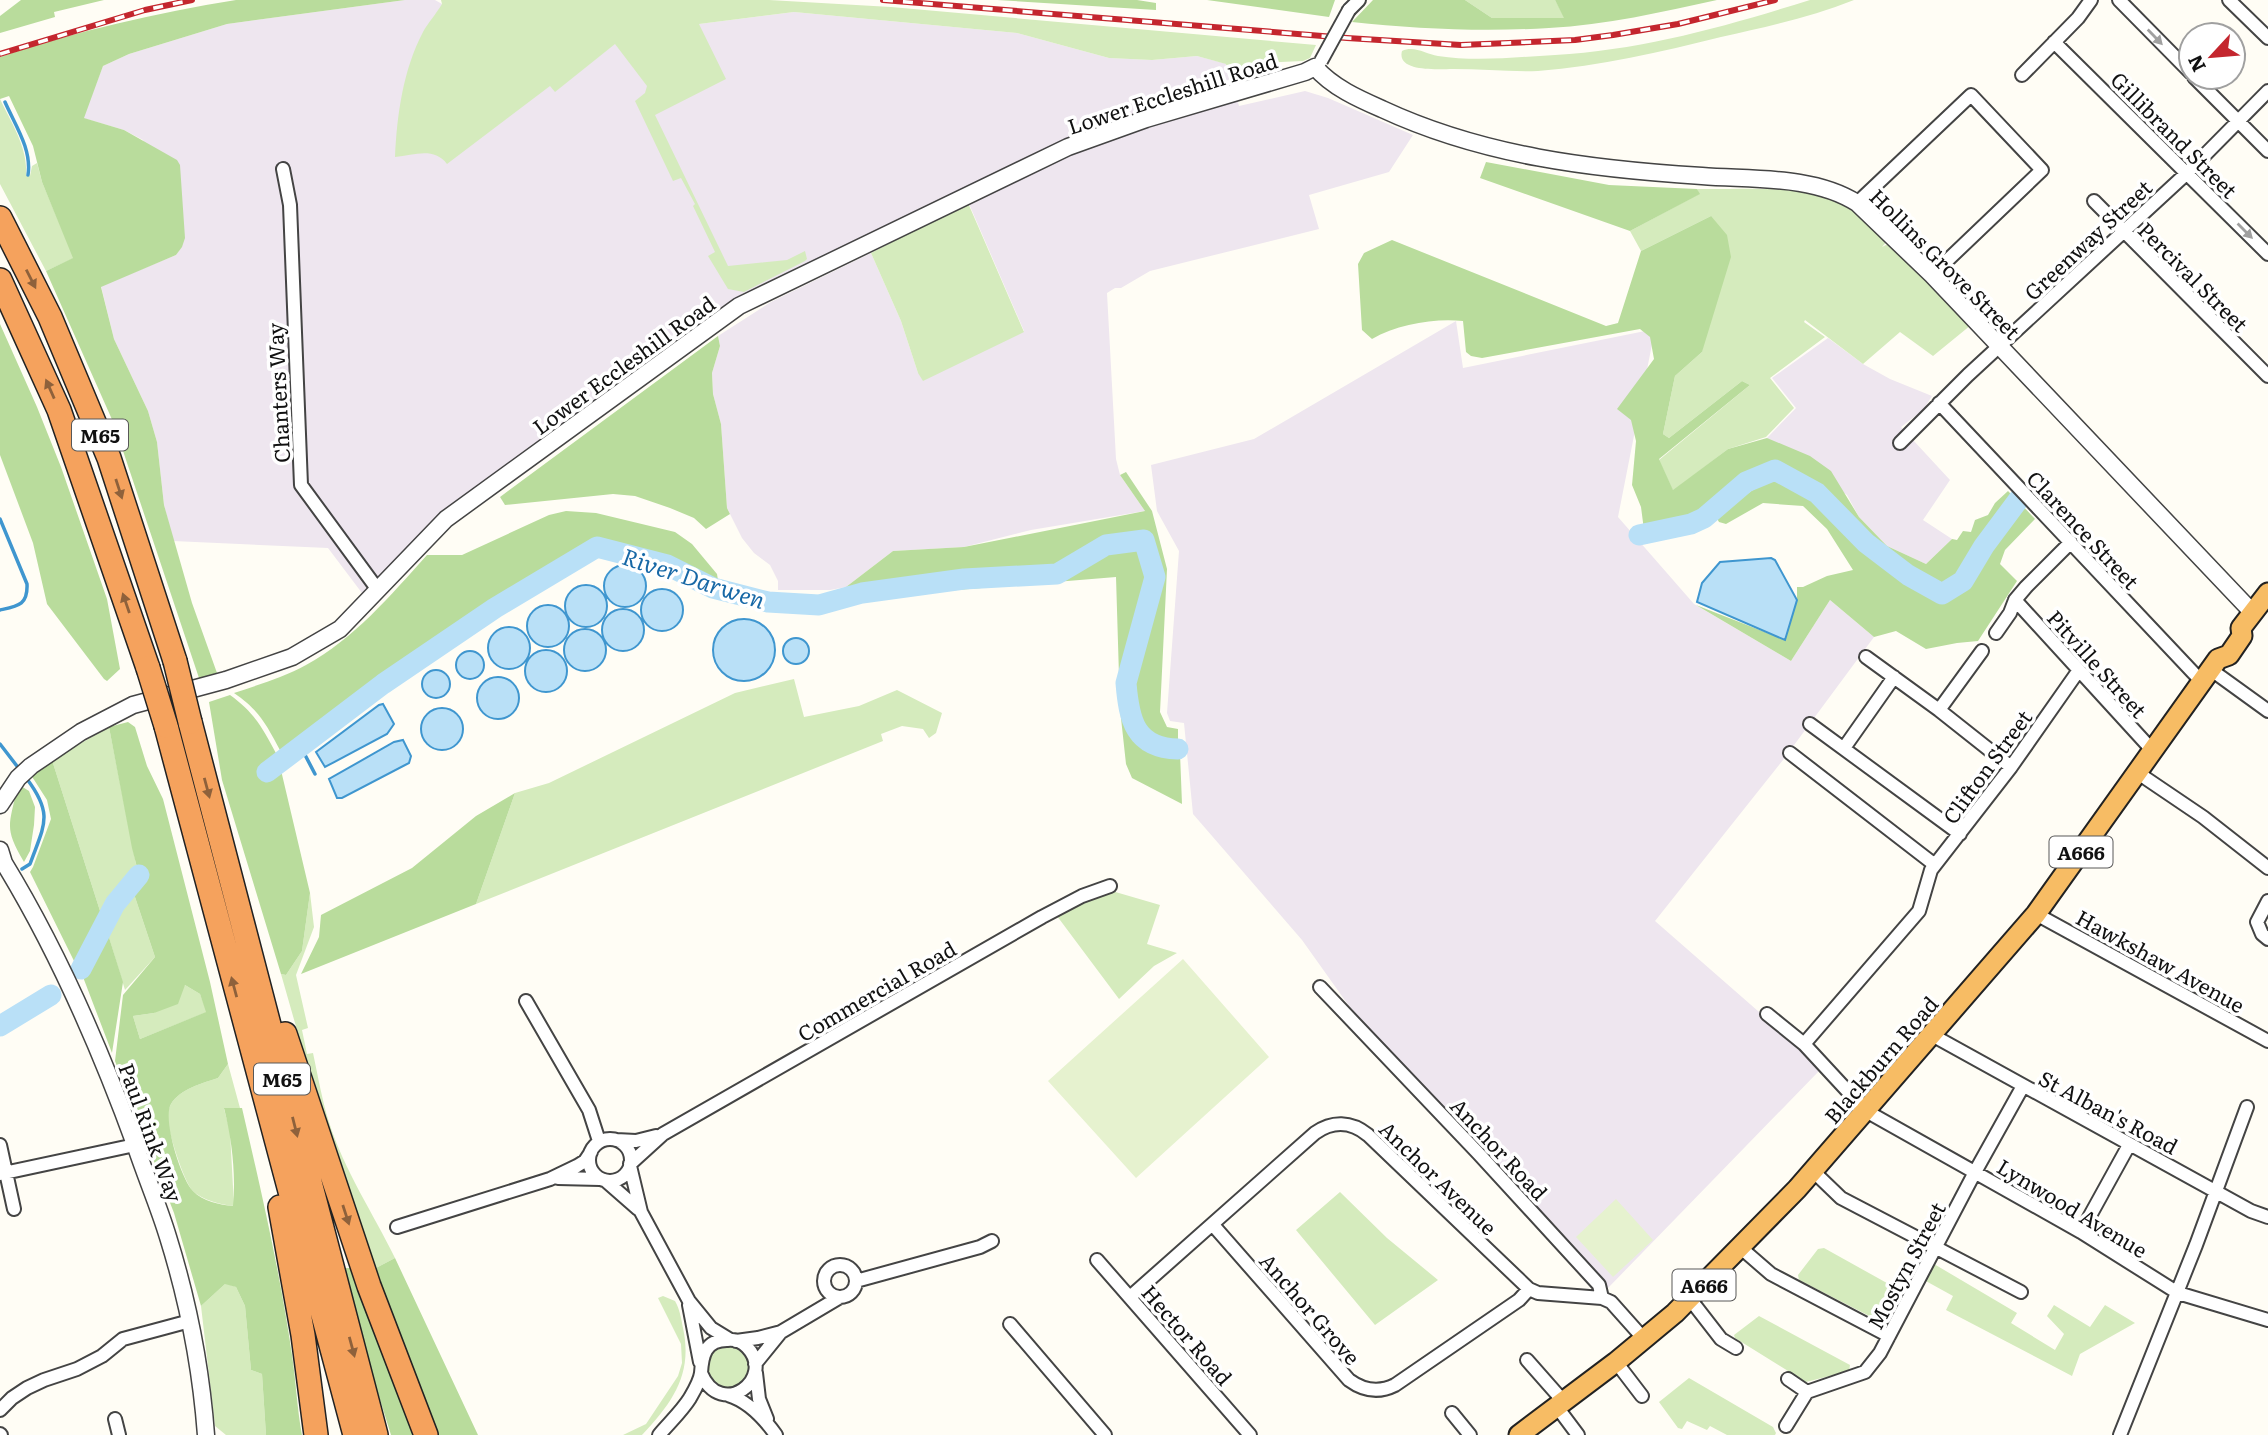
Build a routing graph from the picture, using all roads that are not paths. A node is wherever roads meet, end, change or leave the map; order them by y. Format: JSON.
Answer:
{"nodes":[{"id":1,"x":1359,"y":0,"type":"edge"},
{"id":2,"x":2091,"y":0,"type":"edge"},
{"id":3,"x":2119,"y":0,"type":"edge"},
{"id":4,"x":2229,"y":0,"type":"edge"},
{"id":5,"x":2268,"y":38,"type":"edge"},
{"id":6,"x":2054,"y":42,"type":"junction"},
{"id":7,"x":2177,"y":59,"type":"edge"},
{"id":8,"x":1318,"y":64,"type":"junction"},
{"id":9,"x":2022,"y":75,"type":"dead end"},
{"id":10,"x":2209,"y":91,"type":"edge"},
{"id":11,"x":2268,"y":91,"type":"edge"},
{"id":12,"x":2238,"y":121,"type":"junction"},
{"id":13,"x":2268,"y":151,"type":"edge"},
{"id":14,"x":283,"y":169,"type":"dead end"},
{"id":15,"x":2188,"y":173,"type":"junction"},
{"id":16,"x":2094,"y":201,"type":"dead end"},
{"id":17,"x":1857,"y":203,"type":"junction"},
{"id":18,"x":0,"y":218,"type":"edge"},
{"id":19,"x":2123,"y":233,"type":"junction"},
{"id":20,"x":2268,"y":254,"type":"edge"},
{"id":21,"x":1932,"y":275,"type":"junction"},
{"id":22,"x":0,"y":280,"type":"edge"},
{"id":23,"x":2000,"y":346,"type":"junction"},
{"id":24,"x":2268,"y":376,"type":"edge"},
{"id":25,"x":1940,"y":403,"type":"junction"},
{"id":26,"x":1900,"y":443,"type":"dead end"},
{"id":27,"x":2071,"y":542,"type":"junction"},
{"id":28,"x":378,"y":590,"type":"junction"},
{"id":29,"x":2268,"y":593,"type":"edge"},
{"id":30,"x":2015,"y":600,"type":"junction"},
{"id":31,"x":2247,"y":621,"type":"junction"},
{"id":32,"x":1996,"y":633,"type":"dead end"},
{"id":33,"x":1982,"y":651,"type":"dead end"},
{"id":34,"x":1866,"y":657,"type":"dead end"},
{"id":35,"x":2079,"y":670,"type":"junction"},
{"id":36,"x":2210,"y":670,"type":"junction"},
{"id":37,"x":1894,"y":677,"type":"junction"},
{"id":38,"x":1939,"y":710,"type":"junction"},
{"id":39,"x":2268,"y":711,"type":"edge"},
{"id":40,"x":1810,"y":724,"type":"dead end"},
{"id":41,"x":1844,"y":748,"type":"junction"},
{"id":42,"x":2154,"y":751,"type":"junction"},
{"id":43,"x":1790,"y":753,"type":"dead end"},
{"id":44,"x":2011,"y":767,"type":"junction"},
{"id":45,"x":2138,"y":773,"type":"junction"},
{"id":46,"x":10,"y":784,"type":"edge"},
{"id":47,"x":0,"y":805,"type":"edge"},
{"id":48,"x":1960,"y":834,"type":"junction"},
{"id":49,"x":223,"y":849,"type":"junction"},
{"id":50,"x":1,"y":858,"type":"edge"},
{"id":51,"x":1935,"y":865,"type":"junction"},
{"id":52,"x":2268,"y":867,"type":"edge"},
{"id":53,"x":1110,"y":886,"type":"dead end"},
{"id":54,"x":2268,"y":901,"type":"edge"},
{"id":55,"x":2036,"y":914,"type":"junction"},
{"id":56,"x":2268,"y":939,"type":"edge"},
{"id":57,"x":1320,"y":987,"type":"dead end"},
{"id":58,"x":526,"y":1001,"type":"dead end"},
{"id":59,"x":1767,"y":1014,"type":"dead end"},
{"id":60,"x":1932,"y":1035,"type":"junction"},
{"id":61,"x":2268,"y":1041,"type":"edge"},
{"id":62,"x":1804,"y":1044,"type":"junction"},
{"id":63,"x":252,"y":1053,"type":"junction"},
{"id":64,"x":2023,"y":1086,"type":"junction"},
{"id":65,"x":2248,"y":1107,"type":"dead end"},
{"id":66,"x":1866,"y":1111,"type":"junction"},
{"id":67,"x":663,"y":1134,"type":"junction"},
{"id":68,"x":614,"y":1140,"type":"junction"},
{"id":69,"x":0,"y":1144,"type":"edge"},
{"id":70,"x":135,"y":1145,"type":"junction"},
{"id":71,"x":2129,"y":1145,"type":"junction"},
{"id":72,"x":595,"y":1147,"type":"junction"},
{"id":73,"x":630,"y":1165,"type":"junction"},
{"id":74,"x":1813,"y":1171,"type":"junction"},
{"id":75,"x":1975,"y":1172,"type":"junction"},
{"id":76,"x":3,"y":1173,"type":"edge"},
{"id":77,"x":550,"y":1179,"type":"junction"},
{"id":78,"x":603,"y":1180,"type":"junction"},
{"id":79,"x":2217,"y":1191,"type":"junction"},
{"id":80,"x":14,"y":1209,"type":"dead end"},
{"id":81,"x":641,"y":1212,"type":"junction"},
{"id":82,"x":2268,"y":1217,"type":"edge"},
{"id":83,"x":1213,"y":1226,"type":"junction"},
{"id":84,"x":397,"y":1227,"type":"dead end"},
{"id":85,"x":2081,"y":1232,"type":"junction"},
{"id":86,"x":992,"y":1241,"type":"dead end"},
{"id":87,"x":1741,"y":1248,"type":"junction"},
{"id":88,"x":1936,"y":1248,"type":"junction"},
{"id":89,"x":1097,"y":1259,"type":"dead end"},
{"id":90,"x":856,"y":1281,"type":"junction"},
{"id":91,"x":824,"y":1285,"type":"junction"},
{"id":92,"x":1530,"y":1289,"type":"junction"},
{"id":93,"x":2021,"y":1292,"type":"dead end"},
{"id":94,"x":2178,"y":1293,"type":"junction"},
{"id":95,"x":840,"y":1297,"type":"junction"},
{"id":96,"x":1130,"y":1297,"type":"junction"},
{"id":97,"x":1602,"y":1298,"type":"junction"},
{"id":98,"x":1690,"y":1299,"type":"junction"},
{"id":99,"x":688,"y":1301,"type":"junction"},
{"id":100,"x":810,"y":1315,"type":"junction"},
{"id":101,"x":2268,"y":1320,"type":"edge"},
{"id":102,"x":190,"y":1321,"type":"junction"},
{"id":103,"x":1010,"y":1324,"type":"dead end"},
{"id":104,"x":781,"y":1332,"type":"junction"},
{"id":105,"x":1889,"y":1336,"type":"junction"},
{"id":106,"x":1643,"y":1339,"type":"junction"},
{"id":107,"x":732,"y":1340,"type":"junction"},
{"id":108,"x":1736,"y":1348,"type":"dead end"},
{"id":109,"x":1527,"y":1360,"type":"dead end"},
{"id":110,"x":1616,"y":1362,"type":"junction"},
{"id":111,"x":755,"y":1365,"type":"junction"},
{"id":112,"x":700,"y":1370,"type":"junction"},
{"id":113,"x":1788,"y":1380,"type":"dead end"},
{"id":114,"x":1807,"y":1392,"type":"junction"},
{"id":115,"x":724,"y":1394,"type":"junction"},
{"id":116,"x":1642,"y":1396,"type":"dead end"},
{"id":117,"x":685,"y":1404,"type":"junction"},
{"id":118,"x":1560,"y":1404,"type":"junction"},
{"id":119,"x":0,"y":1410,"type":"edge"},
{"id":120,"x":1452,"y":1413,"type":"dead end"},
{"id":121,"x":115,"y":1419,"type":"dead end"},
{"id":122,"x":1786,"y":1426,"type":"dead end"},
{"id":123,"x":773,"y":1431,"type":"edge"},
{"id":124,"x":119,"y":1435,"type":"edge"},
{"id":125,"x":206,"y":1435,"type":"edge"},
{"id":126,"x":316,"y":1435,"type":"edge"},
{"id":127,"x":355,"y":1435,"type":"edge"},
{"id":128,"x":376,"y":1435,"type":"edge"},
{"id":129,"x":426,"y":1435,"type":"edge"},
{"id":130,"x":659,"y":1435,"type":"edge"},
{"id":131,"x":1105,"y":1435,"type":"edge"},
{"id":132,"x":1250,"y":1435,"type":"edge"},
{"id":133,"x":1470,"y":1435,"type":"edge"},
{"id":134,"x":1519,"y":1435,"type":"edge"},
{"id":135,"x":1578,"y":1435,"type":"edge"},
{"id":136,"x":2120,"y":1435,"type":"edge"}],
"edges":[{"from":1,"to":8,"type":"street","bridge":true},
{"from":2,"to":6,"type":"street"},
{"from":3,"to":7,"type":"street","one_way":true},
{"from":4,"to":5,"type":"street"},
{"from":6,"to":9,"type":"street"},
{"from":6,"to":15,"type":"street","name":"Gillibrand Street"},
{"from":8,"to":17,"type":"street","name":"Hollins Grove Street"},
{"from":8,"to":28,"type":"street","name":"Lower Eccleshill Road"},
{"from":10,"to":12,"type":"street"},
{"from":11,"to":12,"type":"street","name":"Greenway Street"},
{"from":12,"to":13,"type":"street"},
{"from":12,"to":15,"type":"street","name":"Greenway Street"},
{"from":14,"to":28,"type":"street","name":"Chanters Way"},
{"from":15,"to":19,"type":"street","name":"Greenway Street"},
{"from":15,"to":20,"type":"street","name":"Gillibrand Street","one_way":true},
{"from":16,"to":19,"type":"street","name":"Percival Street"},
{"from":17,"to":21,"type":"street","name":"Hollins Grove Street"},
{"from":17,"to":21,"type":"street"},
{"from":18,"to":49,"type":"highway","number":"M65","one_way":true,"bridge":true},
{"from":19,"to":23,"type":"street","name":"Greenway Street"},
{"from":19,"to":24,"type":"street","name":"Percival Street"},
{"from":21,"to":23,"type":"street","name":"Hollins Grove Street"},
{"from":63,"to":22,"type":"highway","number":"M65","one_way":true,"bridge":true},
{"from":23,"to":25,"type":"street","name":"Greenway Street"},
{"from":23,"to":31,"type":"street","name":"Hollins Grove Street"},
{"from":25,"to":26,"type":"street","name":"Greenway Street"},
{"from":25,"to":27,"type":"street","name":"Clarence Street"},
{"from":27,"to":30,"type":"street"},
{"from":27,"to":36,"type":"street","name":"Clarence Street"},
{"from":28,"to":46,"type":"street","name":"Lower Eccleshill Road"},
{"from":29,"to":31,"type":"highway","name":"Blackburn Road","number":"A666"},
{"from":30,"to":32,"type":"street"},
{"from":30,"to":35,"type":"street","name":"Pitville Street"},
{"from":31,"to":36,"type":"highway","name":"Blackburn Road","number":"A666"},
{"from":33,"to":38,"type":"street"},
{"from":34,"to":37,"type":"street"},
{"from":35,"to":42,"type":"street","name":"Pitville Street"},
{"from":35,"to":44,"type":"street","name":"Clifton Street"},
{"from":36,"to":39,"type":"street","name":"Clarence Street"},
{"from":36,"to":42,"type":"highway","name":"Blackburn Road","number":"A666"},
{"from":37,"to":38,"type":"street"},
{"from":37,"to":41,"type":"street"},
{"from":38,"to":44,"type":"street"},
{"from":40,"to":41,"type":"street"},
{"from":41,"to":48,"type":"street"},
{"from":42,"to":45,"type":"highway","name":"Blackburn Road","number":"A666"},
{"from":43,"to":51,"type":"street"},
{"from":44,"to":48,"type":"street","name":"Clifton Street"},
{"from":45,"to":52,"type":"street"},
{"from":45,"to":55,"type":"highway","name":"Blackburn Road","number":"A666"},
{"from":46,"to":47,"type":"street","name":"Lower Eccleshill Road"},
{"from":48,"to":51,"type":"street","name":"Clifton Street"},
{"from":49,"to":128,"type":"highway","number":"M65","one_way":true},
{"from":49,"to":129,"type":"highway","number":"M65","one_way":true},
{"from":50,"to":70,"type":"street","name":"Paul Rink Way"},
{"from":51,"to":62,"type":"street","name":"Clifton Street"},
{"from":53,"to":67,"type":"street","name":"Commercial Road"},
{"from":54,"to":56,"type":"street"},
{"from":55,"to":60,"type":"highway","name":"Blackburn Road","number":"A666"},
{"from":55,"to":61,"type":"street","name":"Hawkshaw Avenue"},
{"from":57,"to":97,"type":"street","name":"Anchor Road"},
{"from":58,"to":72,"type":"street"},
{"from":59,"to":62,"type":"street","name":"Lynwood Avenue"},
{"from":60,"to":64,"type":"street","name":"St Alban's Road"},
{"from":60,"to":66,"type":"highway","name":"Blackburn Road","number":"A666"},
{"from":62,"to":66,"type":"street","name":"Lynwood Avenue"},
{"from":63,"to":126,"type":"highway","number":"M65"},
{"from":63,"to":127,"type":"highway","number":"M65"},
{"from":64,"to":71,"type":"street","name":"St Alban's Road"},
{"from":64,"to":75,"type":"street","name":"Mostyn Street"},
{"from":65,"to":79,"type":"street"},
{"from":66,"to":74,"type":"highway","name":"Blackburn Road","number":"A666"},
{"from":66,"to":75,"type":"street","name":"Lynwood Avenue"},
{"from":67,"to":68,"type":"street","name":"Commercial Road"},
{"from":67,"to":73,"type":"street","name":"Commercial Road"},
{"from":68,"to":72,"type":"street"},
{"from":68,"to":73,"type":"street"},
{"from":69,"to":76,"type":"street"},
{"from":70,"to":76,"type":"street"},
{"from":70,"to":102,"type":"street","name":"Paul Rink Way"},
{"from":71,"to":79,"type":"street","name":"St Alban's Road"},
{"from":71,"to":85,"type":"street"},
{"from":72,"to":77,"type":"street"},
{"from":72,"to":78,"type":"street"},
{"from":73,"to":78,"type":"street"},
{"from":73,"to":81,"type":"street"},
{"from":74,"to":87,"type":"highway","name":"Blackburn Road","number":"A666"},
{"from":74,"to":88,"type":"street"},
{"from":75,"to":85,"type":"street","name":"Lynwood Avenue"},
{"from":75,"to":88,"type":"street","name":"Mostyn Street"},
{"from":76,"to":80,"type":"street"},
{"from":77,"to":78,"type":"street"},
{"from":77,"to":84,"type":"street"},
{"from":78,"to":81,"type":"street"},
{"from":79,"to":82,"type":"street","name":"St Alban's Road"},
{"from":79,"to":94,"type":"street"},
{"from":81,"to":99,"type":"street"},
{"from":83,"to":92,"type":"street","name":"Anchor Avenue"},
{"from":83,"to":92,"type":"street","name":"Anchor Grove"},
{"from":83,"to":96,"type":"street","name":"Anchor Avenue"},
{"from":85,"to":94,"type":"street","name":"Lynwood Avenue"},
{"from":86,"to":90,"type":"street"},
{"from":87,"to":98,"type":"highway","name":"Blackburn Road","number":"A666"},
{"from":87,"to":105,"type":"street"},
{"from":88,"to":93,"type":"street"},
{"from":88,"to":105,"type":"street","name":"Mostyn Street"},
{"from":89,"to":96,"type":"street","name":"Hector Road"},
{"from":90,"to":91,"type":"street"},
{"from":90,"to":95,"type":"street"},
{"from":91,"to":95,"type":"street"},
{"from":91,"to":100,"type":"street"},
{"from":92,"to":97,"type":"street"},
{"from":94,"to":101,"type":"street","name":"Lynwood Avenue"},
{"from":94,"to":136,"type":"street"},
{"from":95,"to":100,"type":"street"},
{"from":96,"to":132,"type":"street","name":"Hector Road"},
{"from":97,"to":106,"type":"street","name":"Anchor Road"},
{"from":98,"to":106,"type":"highway","name":"Blackburn Road","number":"A666"},
{"from":98,"to":108,"type":"street"},
{"from":99,"to":107,"type":"street"},
{"from":99,"to":112,"type":"street"},
{"from":100,"to":104,"type":"street"},
{"from":102,"to":119,"type":"street"},
{"from":102,"to":125,"type":"street","name":"Paul Rink Way"},
{"from":103,"to":131,"type":"street"},
{"from":104,"to":107,"type":"street"},
{"from":104,"to":111,"type":"street"},
{"from":105,"to":114,"type":"street","name":"Mostyn Street"},
{"from":106,"to":110,"type":"highway","name":"Blackburn Road","number":"A666"},
{"from":107,"to":111,"type":"street"},
{"from":107,"to":112,"type":"street"},
{"from":109,"to":118,"type":"street"},
{"from":110,"to":116,"type":"street"},
{"from":110,"to":118,"type":"highway","name":"Blackburn Road","number":"A666"},
{"from":111,"to":115,"type":"street"},
{"from":111,"to":123,"type":"street"},
{"from":112,"to":115,"type":"street"},
{"from":112,"to":117,"type":"street"},
{"from":113,"to":114,"type":"street"},
{"from":114,"to":122,"type":"street"},
{"from":115,"to":117,"type":"street"},
{"from":115,"to":123,"type":"street"},
{"from":117,"to":130,"type":"street"},
{"from":118,"to":134,"type":"highway","name":"Blackburn Road","number":"A666"},
{"from":118,"to":135,"type":"street"},
{"from":120,"to":133,"type":"street"},
{"from":121,"to":124,"type":"street"}]}
